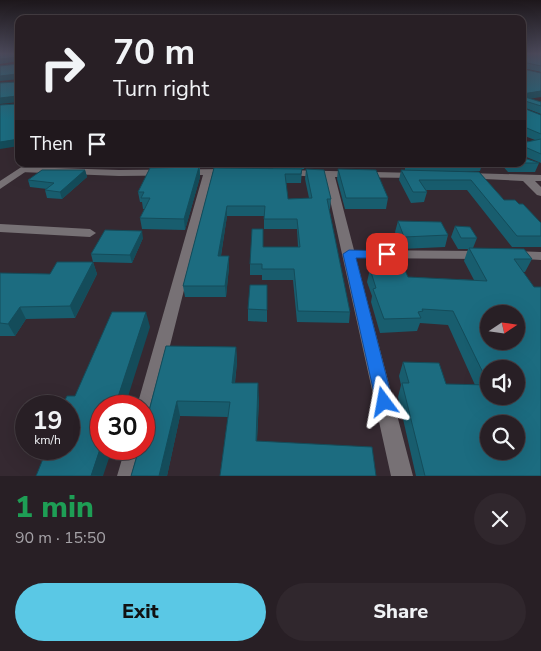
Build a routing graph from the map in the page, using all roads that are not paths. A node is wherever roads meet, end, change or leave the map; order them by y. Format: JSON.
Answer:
{"nodes":[{"id":1,"x":28,"y":167,"type":"edge"},
{"id":2,"x":125,"y":167,"type":"edge"},
{"id":3,"x":23,"y":170,"type":"junction"},
{"id":4,"x":209,"y":172,"type":"junction"},
{"id":5,"x":236,"y":172,"type":"edge"},
{"id":6,"x":118,"y":173,"type":"junction"},
{"id":7,"x":274,"y":173,"type":"edge"},
{"id":8,"x":330,"y":174,"type":"junction"},
{"id":9,"x":427,"y":176,"type":"edge"},
{"id":10,"x":456,"y":176,"type":"edge"},
{"id":11,"x":525,"y":177,"type":"junction"},
{"id":12,"x":541,"y":178,"type":"edge"},
{"id":13,"x":0,"y":186,"type":"edge"},
{"id":14,"x":541,"y":193,"type":"edge"},
{"id":15,"x":0,"y":228,"type":"edge"},
{"id":16,"x":90,"y":233,"type":"dead end"},
{"id":17,"x":349,"y":254,"type":"junction"},
{"id":18,"x":541,"y":256,"type":"edge"},
{"id":19,"x":149,"y":395,"type":"edge"},
{"id":20,"x":132,"y":460,"type":"edge"},
{"id":21,"x":128,"y":476,"type":"edge"},
{"id":22,"x":402,"y":476,"type":"edge"}],
"edges":[{"from":1,"to":3,"type":"street"},
{"from":2,"to":6,"type":"street"},
{"from":3,"to":6,"type":"street"},
{"from":3,"to":13,"type":"street"},
{"from":4,"to":5,"type":"street"},
{"from":4,"to":6,"type":"street"},
{"from":4,"to":19,"type":"street"},
{"from":7,"to":8,"type":"street"},
{"from":8,"to":9,"type":"street"},
{"from":8,"to":17,"type":"street"},
{"from":10,"to":11,"type":"street"},
{"from":11,"to":12,"type":"street"},
{"from":11,"to":14,"type":"street"},
{"from":15,"to":16,"type":"street"},
{"from":17,"to":18,"type":"street"},
{"from":17,"to":22,"type":"street"},
{"from":20,"to":21,"type":"street"}]}
